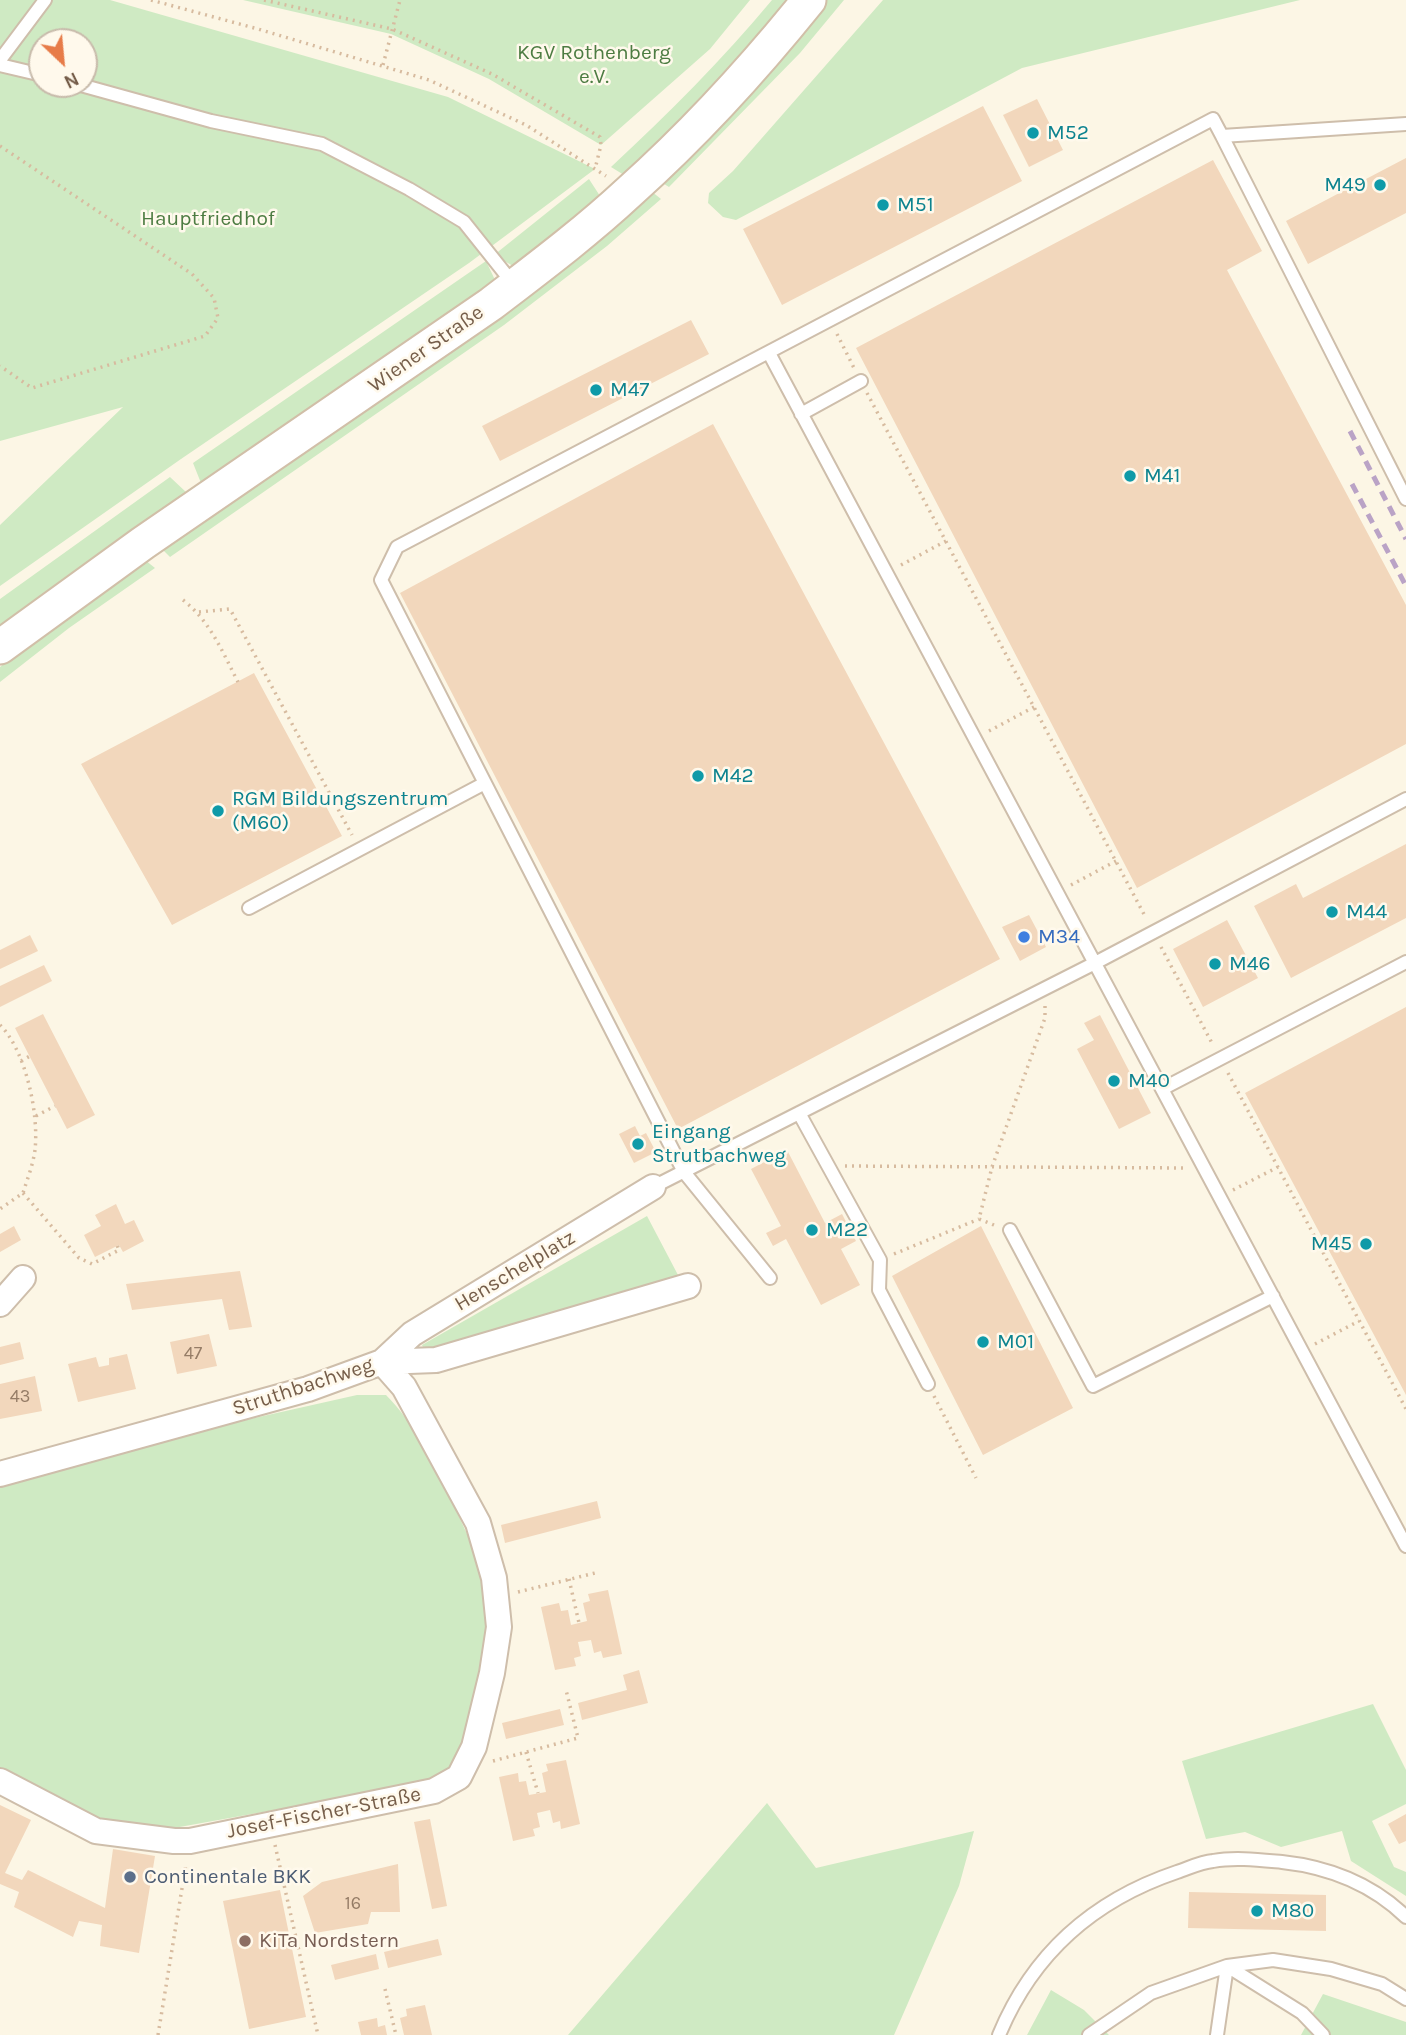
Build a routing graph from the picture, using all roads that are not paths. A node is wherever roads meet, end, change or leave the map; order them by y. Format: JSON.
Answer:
{"nodes":[{"id":1,"x":45,"y":0,"type":"edge"},
{"id":2,"x":808,"y":0,"type":"edge"},
{"id":3,"x":0,"y":63,"type":"edge"},
{"id":4,"x":28,"y":71,"type":"edge"},
{"id":5,"x":98,"y":90,"type":"edge"},
{"id":6,"x":1406,"y":124,"type":"edge"},
{"id":7,"x":1222,"y":136,"type":"junction"},
{"id":8,"x":515,"y":286,"type":"junction"},
{"id":9,"x":769,"y":353,"type":"junction"},
{"id":10,"x":861,"y":382,"type":"road end"},
{"id":11,"x":801,"y":414,"type":"junction"},
{"id":12,"x":1406,"y":499,"type":"edge"},
{"id":13,"x":0,"y":647,"type":"edge"},
{"id":14,"x":485,"y":783,"type":"junction"},
{"id":15,"x":1406,"y":799,"type":"edge"},
{"id":16,"x":249,"y":908,"type":"dead end"},
{"id":17,"x":1406,"y":962,"type":"edge"},
{"id":18,"x":1095,"y":963,"type":"junction"},
{"id":19,"x":1162,"y":1089,"type":"junction"},
{"id":20,"x":799,"y":1113,"type":"junction"},
{"id":21,"x":684,"y":1172,"type":"junction"},
{"id":22,"x":653,"y":1187,"type":"joint"},
{"id":23,"x":1010,"y":1230,"type":"road end"},
{"id":24,"x":23,"y":1278,"type":"dead end"},
{"id":25,"x":770,"y":1279,"type":"dead end"},
{"id":26,"x":688,"y":1286,"type":"dead end"},
{"id":27,"x":1273,"y":1296,"type":"junction"},
{"id":28,"x":0,"y":1304,"type":"edge"},
{"id":29,"x":382,"y":1362,"type":"junction"},
{"id":30,"x":928,"y":1384,"type":"road end"},
{"id":31,"x":0,"y":1474,"type":"edge"},
{"id":32,"x":1406,"y":1546,"type":"edge"},
{"id":33,"x":0,"y":1781,"type":"edge"},
{"id":34,"x":1406,"y":1917,"type":"edge"},
{"id":35,"x":1227,"y":1966,"type":"junction"},
{"id":36,"x":1406,"y":1998,"type":"edge"},
{"id":37,"x":999,"y":2035,"type":"edge"},
{"id":38,"x":1089,"y":2035,"type":"edge"},
{"id":39,"x":1217,"y":2035,"type":"edge"},
{"id":40,"x":1323,"y":2035,"type":"edge"}],
"edges":[{"from":1,"to":3,"type":"lane"},
{"from":2,"to":8,"type":"main road","name":"Wiener Straße"},
{"from":3,"to":4,"type":"lane"},
{"from":5,"to":8,"type":"lane"},
{"from":6,"to":7,"type":"lane"},
{"from":7,"to":9,"type":"lane"},
{"from":7,"to":12,"type":"lane"},
{"from":8,"to":13,"type":"main road","name":"Wiener Straße"},
{"from":9,"to":11,"type":"lane"},
{"from":9,"to":14,"type":"lane"},
{"from":10,"to":11,"type":"lane"},
{"from":11,"to":18,"type":"lane"},
{"from":14,"to":16,"type":"lane"},
{"from":14,"to":21,"type":"lane"},
{"from":15,"to":18,"type":"lane"},
{"from":17,"to":19,"type":"lane"},
{"from":18,"to":19,"type":"lane"},
{"from":18,"to":20,"type":"lane"},
{"from":19,"to":27,"type":"lane"},
{"from":20,"to":21,"type":"lane"},
{"from":20,"to":30,"type":"lane"},
{"from":21,"to":22,"type":"lane"},
{"from":21,"to":25,"type":"lane"},
{"from":22,"to":29,"type":"street","name":"Henschelplatz"},
{"from":23,"to":27,"type":"lane"},
{"from":24,"to":28,"type":"street"},
{"from":26,"to":29,"type":"street","name":"Struthbachweg"},
{"from":27,"to":32,"type":"lane"},
{"from":29,"to":31,"type":"street","name":"Struthbachweg"},
{"from":29,"to":33,"type":"street","name":"Josef-Fischer-Straße"},
{"from":34,"to":37,"type":"lane"},
{"from":35,"to":36,"type":"lane"},
{"from":35,"to":38,"type":"lane"},
{"from":35,"to":39,"type":"lane"},
{"from":35,"to":40,"type":"lane"}]}
